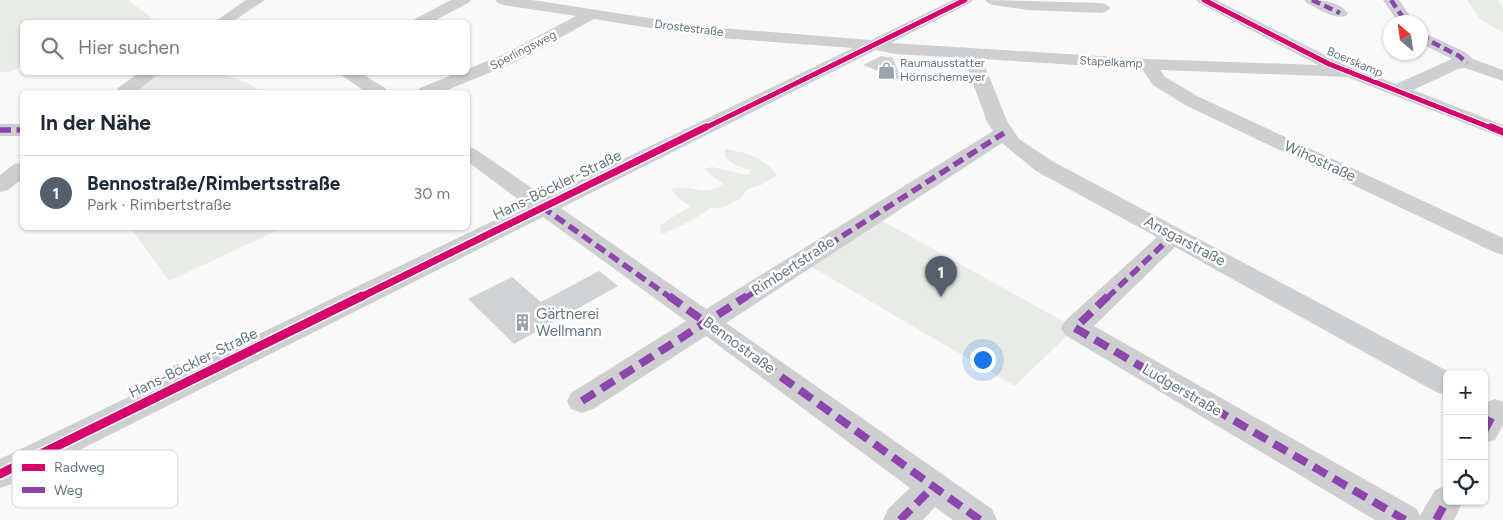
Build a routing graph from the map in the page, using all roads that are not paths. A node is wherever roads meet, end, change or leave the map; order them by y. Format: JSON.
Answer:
{"nodes":[{"id":1,"x":257,"y":0,"type":"edge"},
{"id":2,"x":463,"y":0,"type":"edge"},
{"id":3,"x":503,"y":0,"type":"edge"},
{"id":4,"x":965,"y":0,"type":"edge"},
{"id":5,"x":993,"y":0,"type":"edge"},
{"id":6,"x":1204,"y":0,"type":"edge"},
{"id":7,"x":1312,"y":0,"type":"edge"},
{"id":8,"x":1391,"y":0,"type":"edge"},
{"id":9,"x":1102,"y":8,"type":"dead end"},
{"id":10,"x":1340,"y":13,"type":"dead end"},
{"id":11,"x":590,"y":15,"type":"junction"},
{"id":12,"x":1401,"y":15,"type":"edge"},
{"id":13,"x":225,"y":20,"type":"edge"},
{"id":14,"x":425,"y":20,"type":"edge"},
{"id":15,"x":1428,"y":40,"type":"edge"},
{"id":16,"x":875,"y":45,"type":"junction"},
{"id":17,"x":972,"y":53,"type":"junction"},
{"id":18,"x":1467,"y":63,"type":"junction"},
{"id":19,"x":1147,"y":64,"type":"junction"},
{"id":20,"x":1348,"y":72,"type":"junction"},
{"id":21,"x":470,"y":74,"type":"edge"},
{"id":22,"x":148,"y":75,"type":"edge"},
{"id":23,"x":351,"y":75,"type":"edge"},
{"id":24,"x":469,"y":75,"type":"edge"},
{"id":25,"x":1503,"y":76,"type":"edge"},
{"id":26,"x":128,"y":90,"type":"edge"},
{"id":27,"x":375,"y":90,"type":"edge"},
{"id":28,"x":432,"y":90,"type":"edge"},
{"id":29,"x":1396,"y":91,"type":"junction"},
{"id":30,"x":0,"y":130,"type":"edge"},
{"id":31,"x":20,"y":130,"type":"edge"},
{"id":32,"x":1503,"y":132,"type":"edge"},
{"id":33,"x":1004,"y":133,"type":"junction"},
{"id":34,"x":470,"y":154,"type":"edge"},
{"id":35,"x":20,"y":171,"type":"edge"},
{"id":36,"x":0,"y":186,"type":"edge"},
{"id":37,"x":542,"y":207,"type":"junction"},
{"id":38,"x":1173,"y":235,"type":"junction"},
{"id":39,"x":1503,"y":246,"type":"edge"},
{"id":40,"x":706,"y":322,"type":"junction"},
{"id":41,"x":1443,"y":382,"type":"edge"},
{"id":42,"x":582,"y":401,"type":"dead end"},
{"id":43,"x":49,"y":450,"type":"edge"},
{"id":44,"x":12,"y":468,"type":"edge"},
{"id":45,"x":0,"y":474,"type":"edge"},
{"id":46,"x":933,"y":487,"type":"junction"},
{"id":47,"x":1444,"y":505,"type":"edge"},
{"id":48,"x":900,"y":520,"type":"edge"},
{"id":49,"x":980,"y":520,"type":"edge"},
{"id":50,"x":1405,"y":520,"type":"edge"},
{"id":51,"x":1436,"y":520,"type":"edge"}],
"edges":[{"from":1,"to":13,"type":"street"},
{"from":2,"to":14,"type":"street"},
{"from":3,"to":11,"type":"street","name":"Drostestraße"},
{"from":4,"to":16,"type":"street","name":"Hans-Böckler-Straße"},
{"from":5,"to":9,"type":"street"},
{"from":6,"to":20,"type":"street","name":"Boerskamp"},
{"from":7,"to":10,"type":"street"},
{"from":8,"to":12,"type":"street"},
{"from":11,"to":16,"type":"street","name":"Drostestraße"},
{"from":11,"to":21,"type":"street","name":"Sperlingsweg"},
{"from":15,"to":18,"type":"street"},
{"from":16,"to":17,"type":"street","name":"Stapelkamp"},
{"from":16,"to":37,"type":"street","name":"Hans-Böckler-Straße"},
{"from":17,"to":19,"type":"street","name":"Stapelkamp"},
{"from":17,"to":33,"type":"street","name":"Ansgarstraße"},
{"from":18,"to":25,"type":"street"},
{"from":18,"to":29,"type":"street"},
{"from":19,"to":20,"type":"street","name":"Stapelkamp"},
{"from":19,"to":39,"type":"street","name":"Wihostraße"},
{"from":20,"to":29,"type":"street","name":"Boerskamp"},
{"from":22,"to":26,"type":"street"},
{"from":23,"to":27,"type":"street"},
{"from":24,"to":28,"type":"street","name":"Sperlingsweg"},
{"from":29,"to":32,"type":"street","name":"Boerskamp"},
{"from":30,"to":31,"type":"street"},
{"from":33,"to":38,"type":"street","name":"Ansgarstraße"},
{"from":33,"to":40,"type":"street","name":"Rimbertstraße"},
{"from":34,"to":37,"type":"street","name":"Bennostraße"},
{"from":35,"to":36,"type":"street"},
{"from":37,"to":40,"type":"street","name":"Bennostraße"},
{"from":37,"to":43,"type":"street","name":"Hans-Böckler-Straße"},
{"from":38,"to":41,"type":"street","name":"Ansgarstraße"},
{"from":38,"to":50,"type":"street","name":"Ludgerstraße"},
{"from":40,"to":42,"type":"street","name":"Rimbertstraße"},
{"from":40,"to":46,"type":"street","name":"Bennostraße"},
{"from":44,"to":45,"type":"street","name":"Hans-Böckler-Straße"},
{"from":46,"to":48,"type":"street"},
{"from":46,"to":49,"type":"street","name":"Bennostraße"},
{"from":47,"to":51,"type":"street"}]}
